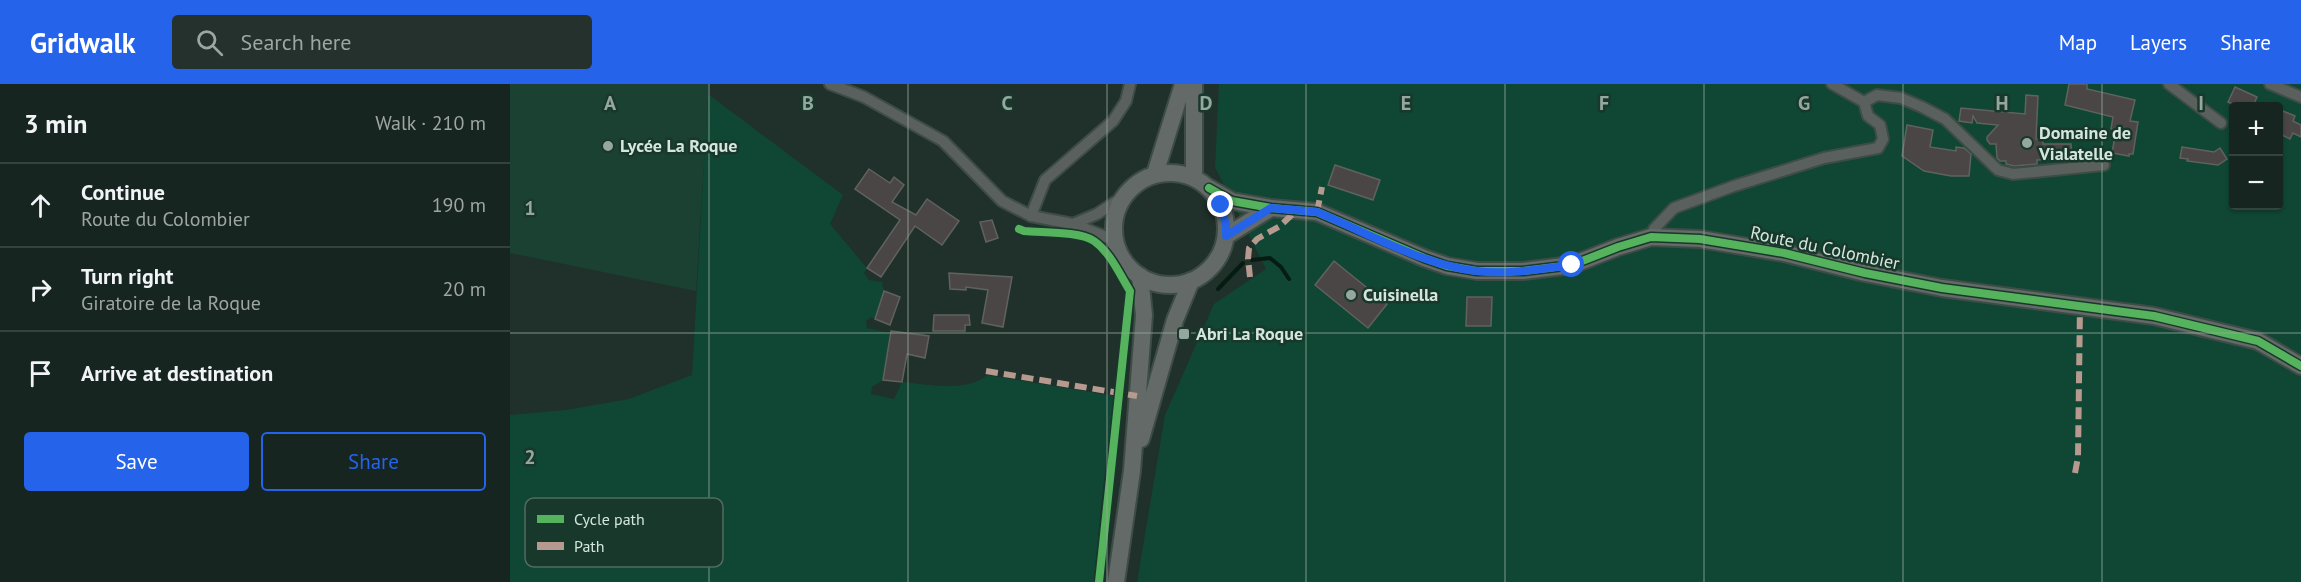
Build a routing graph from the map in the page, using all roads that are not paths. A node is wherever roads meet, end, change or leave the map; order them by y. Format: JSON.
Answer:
{"nodes":[{"id":1,"x":830,"y":84,"type":"edge"},
{"id":2,"x":1130,"y":84,"type":"edge"},
{"id":3,"x":1184,"y":84,"type":"edge"},
{"id":4,"x":1194,"y":84,"type":"edge"},
{"id":5,"x":1832,"y":84,"type":"edge"},
{"id":6,"x":2169,"y":84,"type":"edge"},
{"id":7,"x":2270,"y":84,"type":"edge"},
{"id":8,"x":2301,"y":97,"type":"edge"},
{"id":9,"x":1864,"y":102,"type":"junction"},
{"id":10,"x":2221,"y":123,"type":"dead end"},
{"id":11,"x":2104,"y":165,"type":"dead end"},
{"id":12,"x":1155,"y":174,"type":"junction"},
{"id":13,"x":1194,"y":177,"type":"junction"},
{"id":14,"x":1209,"y":188,"type":"junction"},
{"id":15,"x":1123,"y":197,"type":"junction"},
{"id":16,"x":1271,"y":208,"type":"junction"},
{"id":17,"x":1031,"y":216,"type":"junction"},
{"id":18,"x":1073,"y":224,"type":"junction"},
{"id":19,"x":1226,"y":236,"type":"junction"},
{"id":20,"x":1651,"y":237,"type":"junction"},
{"id":21,"x":1114,"y":240,"type":"junction"},
{"id":22,"x":1140,"y":276,"type":"junction"},
{"id":23,"x":1191,"y":281,"type":"junction"},
{"id":24,"x":2301,"y":366,"type":"edge"},
{"id":25,"x":1132,"y":471,"type":"junction"},
{"id":26,"x":1116,"y":582,"type":"edge"}],
"edges":[{"from":1,"to":17,"type":"street"},
{"from":2,"to":17,"type":"street"},
{"from":3,"to":12,"type":"street"},
{"from":4,"to":13,"type":"street"},
{"from":5,"to":9,"type":"street"},
{"from":6,"to":10,"type":"street"},
{"from":7,"to":8,"type":"street"},
{"from":9,"to":11,"type":"street"},
{"from":9,"to":20,"type":"street"},
{"from":12,"to":13,"type":"street"},
{"from":12,"to":15,"type":"street"},
{"from":13,"to":14,"type":"street"},
{"from":14,"to":16,"type":"street","name":"Route du Colombier"},
{"from":14,"to":19,"type":"street"},
{"from":15,"to":18,"type":"street"},
{"from":15,"to":21,"type":"street"},
{"from":16,"to":19,"type":"street"},
{"from":16,"to":20,"type":"street","name":"Route du Colombier"},
{"from":17,"to":18,"type":"street"},
{"from":18,"to":21,"type":"street"},
{"from":19,"to":23,"type":"street"},
{"from":20,"to":24,"type":"street","name":"Route du Colombier"},
{"from":21,"to":22,"type":"street"},
{"from":22,"to":23,"type":"street"},
{"from":22,"to":25,"type":"street"},
{"from":23,"to":25,"type":"street"},
{"from":25,"to":26,"type":"street"}]}
